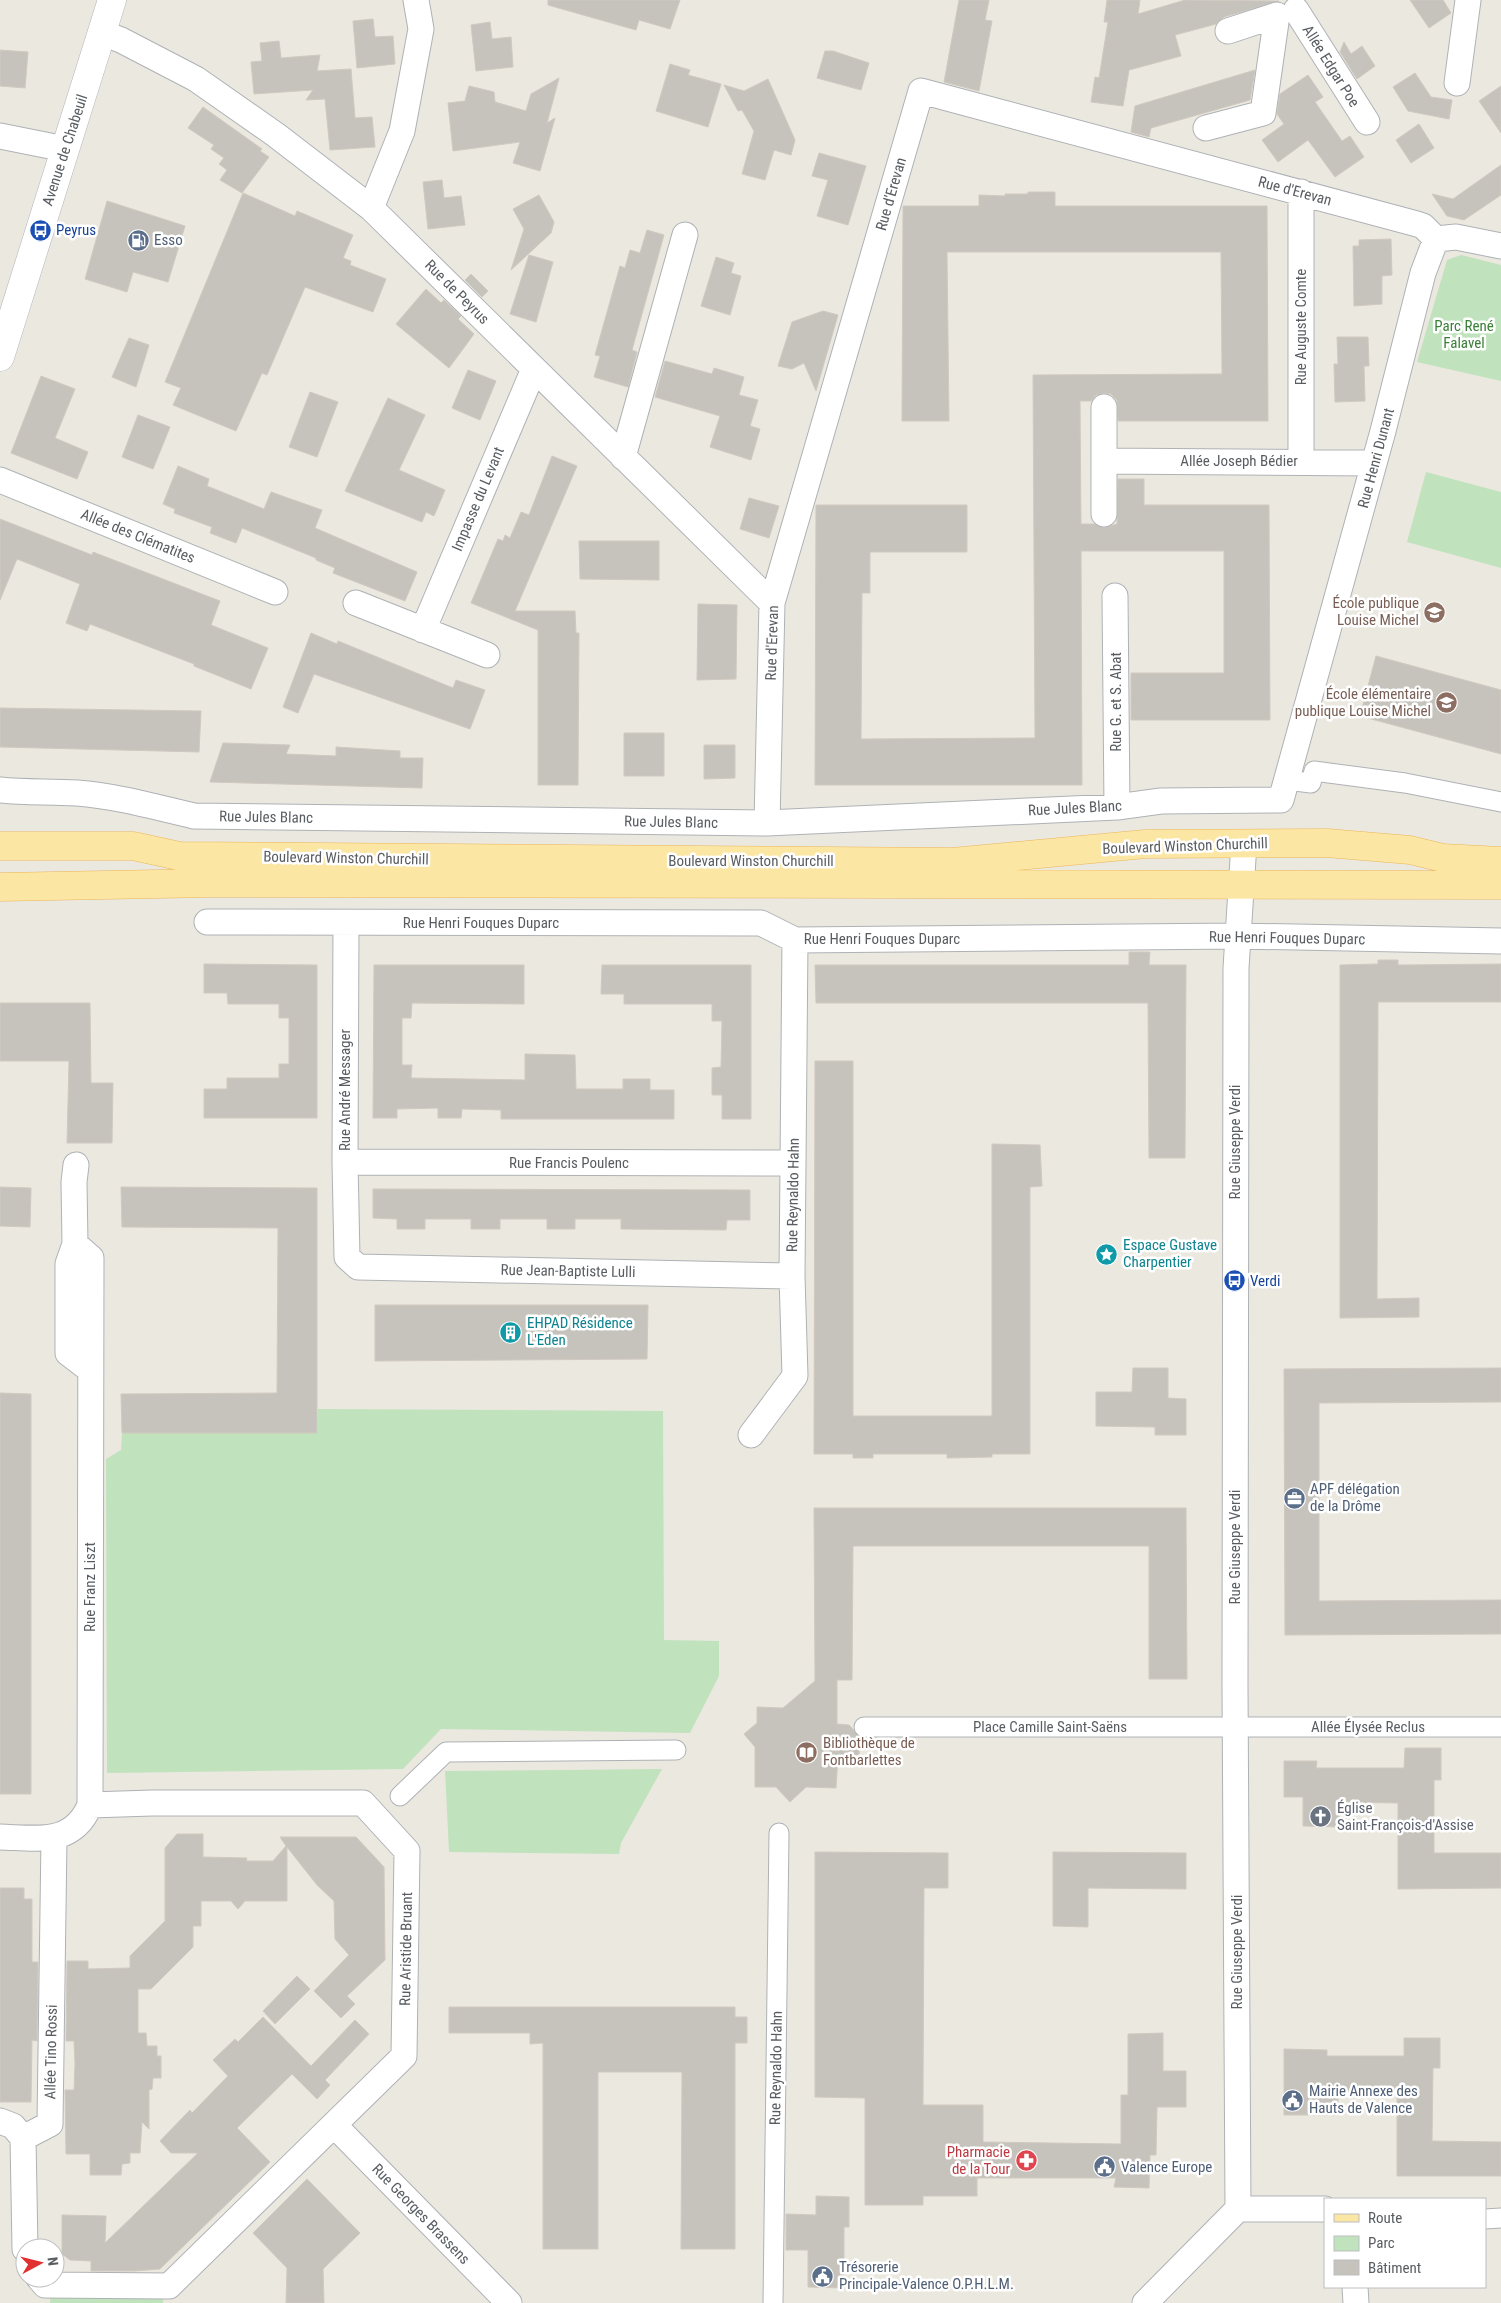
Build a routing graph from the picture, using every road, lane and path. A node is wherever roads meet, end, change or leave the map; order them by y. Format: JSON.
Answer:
{"nodes":[{"id":1,"x":112,"y":0,"type":"edge"},
{"id":2,"x":416,"y":0,"type":"edge"},
{"id":3,"x":1468,"y":0,"type":"edge"},
{"id":4,"x":1290,"y":6,"type":"edge"},
{"id":5,"x":1228,"y":31,"type":"dead end"},
{"id":6,"x":102,"y":33,"type":"junction"},
{"id":7,"x":1457,"y":83,"type":"dead end"},
{"id":8,"x":1367,"y":122,"type":"dead end"},
{"id":9,"x":1206,"y":128,"type":"dead end"},
{"id":10,"x":0,"y":136,"type":"edge"},
{"id":11,"x":66,"y":149,"type":"junction"},
{"id":12,"x":1301,"y":192,"type":"junction"},
{"id":13,"x":371,"y":208,"type":"junction"},
{"id":14,"x":685,"y":235,"type":"dead end"},
{"id":15,"x":1436,"y":239,"type":"junction"},
{"id":16,"x":1501,"y":246,"type":"edge"},
{"id":17,"x":0,"y":357,"type":"edge"},
{"id":18,"x":534,"y":368,"type":"junction"},
{"id":19,"x":1104,"y":407,"type":"dead end"},
{"id":20,"x":623,"y":457,"type":"junction"},
{"id":21,"x":1104,"y":461,"type":"junction"},
{"id":22,"x":1301,"y":461,"type":"junction"},
{"id":23,"x":1374,"y":463,"type":"junction"},
{"id":24,"x":0,"y":480,"type":"edge"},
{"id":25,"x":1104,"y":514,"type":"dead end"},
{"id":26,"x":275,"y":592,"type":"dead end"},
{"id":27,"x":1115,"y":596,"type":"dead end"},
{"id":28,"x":356,"y":603,"type":"dead end"},
{"id":29,"x":772,"y":603,"type":"junction"},
{"id":30,"x":423,"y":630,"type":"junction"},
{"id":31,"x":487,"y":655,"type":"dead end"},
{"id":32,"x":1299,"y":740,"type":"joint"},
{"id":33,"x":1287,"y":780,"type":"junction"},
{"id":34,"x":0,"y":790,"type":"edge"},
{"id":35,"x":1501,"y":802,"type":"edge"},
{"id":36,"x":1117,"y":807,"type":"junction"},
{"id":37,"x":767,"y":823,"type":"junction"},
{"id":38,"x":1244,"y":843,"type":"junction"},
{"id":39,"x":0,"y":846,"type":"edge"},
{"id":40,"x":1501,"y":861,"type":"edge"},
{"id":41,"x":1501,"y":884,"type":"edge"},
{"id":42,"x":1241,"y":885,"type":"junction"},
{"id":43,"x":0,"y":887,"type":"edge"},
{"id":44,"x":37,"y":887,"type":"junction"},
{"id":45,"x":0,"y":893,"type":"edge"},
{"id":46,"x":207,"y":922,"type":"dead end"},
{"id":47,"x":346,"y":923,"type":"junction"},
{"id":48,"x":1238,"y":936,"type":"junction"},
{"id":49,"x":795,"y":940,"type":"junction"},
{"id":50,"x":1501,"y":941,"type":"edge"},
{"id":51,"x":345,"y":1162,"type":"junction"},
{"id":52,"x":794,"y":1163,"type":"junction"},
{"id":53,"x":76,"y":1166,"type":"dead end"},
{"id":54,"x":347,"y":1257,"type":"joint"},
{"id":55,"x":792,"y":1276,"type":"junction"},
{"id":56,"x":751,"y":1436,"type":"dead end"},
{"id":57,"x":864,"y":1727,"type":"dead end"},
{"id":58,"x":1235,"y":1727,"type":"junction"},
{"id":59,"x":1501,"y":1727,"type":"edge"},
{"id":60,"x":676,"y":1750,"type":"dead end"},
{"id":61,"x":400,"y":1796,"type":"dead end"},
{"id":62,"x":90,"y":1805,"type":"junction"},
{"id":63,"x":779,"y":1833,"type":"dead end"},
{"id":64,"x":0,"y":1837,"type":"edge"},
{"id":65,"x":54,"y":1838,"type":"junction"},
{"id":66,"x":0,"y":2121,"type":"edge"},
{"id":67,"x":334,"y":2124,"type":"junction"},
{"id":68,"x":23,"y":2138,"type":"junction"},
{"id":69,"x":1238,"y":2209,"type":"junction"},
{"id":70,"x":1324,"y":2209,"type":"edge"},
{"id":71,"x":1501,"y":2218,"type":"edge"},
{"id":72,"x":1486,"y":2219,"type":"edge"},
{"id":73,"x":25,"y":2238,"type":"edge"},
{"id":74,"x":65,"y":2284,"type":"edge"},
{"id":75,"x":1356,"y":2288,"type":"edge"},
{"id":76,"x":169,"y":2294,"type":"edge"},
{"id":77,"x":509,"y":2303,"type":"edge"},
{"id":78,"x":773,"y":2303,"type":"edge"},
{"id":79,"x":1145,"y":2303,"type":"edge"},
{"id":80,"x":1356,"y":2303,"type":"edge"}],
"edges":[{"from":1,"to":6,"type":"main road","name":"Avenue de Chabeuil"},
{"from":2,"to":13,"type":"street"},
{"from":3,"to":7,"type":"street"},
{"from":4,"to":5,"type":"street"},
{"from":4,"to":8,"type":"street","name":"Allée Edgar Poe"},
{"from":4,"to":9,"type":"street"},
{"from":6,"to":11,"type":"main road","name":"Avenue de Chabeuil"},
{"from":6,"to":13,"type":"street","name":"Rue de Peyrus"},
{"from":10,"to":11,"type":"street"},
{"from":11,"to":17,"type":"main road","name":"Avenue de Chabeuil"},
{"from":12,"to":15,"type":"street","name":"Rue d'Erevan"},
{"from":12,"to":22,"type":"street","name":"Rue Auguste Comte"},
{"from":12,"to":29,"type":"street","name":"Rue d'Erevan"},
{"from":13,"to":18,"type":"street","name":"Rue de Peyrus"},
{"from":14,"to":20,"type":"street"},
{"from":15,"to":16,"type":"street"},
{"from":15,"to":23,"type":"street","name":"Rue Henri Dunant"},
{"from":18,"to":20,"type":"street","name":"Rue de Peyrus"},
{"from":18,"to":30,"type":"street","name":"Impasse du Levant"},
{"from":19,"to":21,"type":"street"},
{"from":20,"to":29,"type":"street","name":"Rue de Peyrus"},
{"from":21,"to":22,"type":"street","name":"Allée Joseph Bédier"},
{"from":21,"to":25,"type":"street"},
{"from":22,"to":23,"type":"street","name":"Allée Joseph Bédier"},
{"from":23,"to":32,"type":"street","name":"Rue Henri Dunant"},
{"from":24,"to":26,"type":"street","name":"Allée des Clématites"},
{"from":27,"to":36,"type":"street","name":"Rue G. et S. Abat"},
{"from":28,"to":30,"type":"street"},
{"from":29,"to":37,"type":"street","name":"Rue d'Erevan"},
{"from":30,"to":31,"type":"street"},
{"from":32,"to":33,"type":"street","name":"Rue Jules Blanc"},
{"from":33,"to":35,"type":"street"},
{"from":33,"to":36,"type":"street","name":"Rue Jules Blanc"},
{"from":34,"to":37,"type":"street","name":"Rue Jules Blanc"},
{"from":36,"to":37,"type":"street","name":"Rue Jules Blanc"},
{"from":38,"to":39,"type":"main road","name":"Boulevard Winston Churchill"},
{"from":38,"to":40,"type":"main road","name":"Boulevard Winston Churchill"},
{"from":38,"to":42,"type":"street","name":"Rue Giuseppe Verdi"},
{"from":41,"to":42,"type":"main road","name":"Boulevard Winston Churchill"},
{"from":42,"to":44,"type":"main road","name":"Boulevard Winston Churchill"},
{"from":42,"to":48,"type":"street","name":"Rue Giuseppe Verdi"},
{"from":43,"to":44,"type":"main road","name":"Boulevard Winston Churchill"},
{"from":44,"to":45,"type":"main road"},
{"from":46,"to":47,"type":"street","name":"Rue Henri Fouques Duparc"},
{"from":47,"to":49,"type":"street","name":"Rue Henri Fouques Duparc"},
{"from":47,"to":51,"type":"street","name":"Rue André Messager"},
{"from":48,"to":49,"type":"street","name":"Rue Henri Fouques Duparc"},
{"from":48,"to":50,"type":"street","name":"Rue Henri Fouques Duparc"},
{"from":48,"to":58,"type":"street","name":"Rue Giuseppe Verdi"},
{"from":49,"to":52,"type":"street","name":"Rue Reynaldo Hahn"},
{"from":51,"to":52,"type":"street","name":"Rue Francis Poulenc"},
{"from":51,"to":54,"type":"street","name":"Rue André Messager"},
{"from":52,"to":55,"type":"street","name":"Rue Reynaldo Hahn"},
{"from":53,"to":62,"type":"street","name":"Rue Franz Liszt"},
{"from":54,"to":55,"type":"street","name":"Rue Jean-Baptiste Lulli"},
{"from":55,"to":56,"type":"street","name":"Rue Reynaldo Hahn"},
{"from":57,"to":58,"type":"street","name":"Place Camille Saint-Saëns"},
{"from":58,"to":59,"type":"street","name":"Allée Élysée Reclus"},
{"from":58,"to":69,"type":"street","name":"Rue Giuseppe Verdi"},
{"from":60,"to":61,"type":"street"},
{"from":62,"to":65,"type":"street"},
{"from":62,"to":67,"type":"street","name":"Rue Aristide Bruant"},
{"from":63,"to":78,"type":"street","name":"Rue Reynaldo Hahn"},
{"from":64,"to":65,"type":"street"},
{"from":65,"to":68,"type":"street","name":"Allée Tino Rossi"},
{"from":66,"to":68,"type":"street"},
{"from":67,"to":76,"type":"street","name":"Rue Aristide Bruant"},
{"from":67,"to":77,"type":"street","name":"Rue Georges Brassens"},
{"from":68,"to":73,"type":"street"},
{"from":69,"to":70,"type":"street"},
{"from":69,"to":79,"type":"street"},
{"from":71,"to":72,"type":"street"},
{"from":74,"to":76,"type":"street"},
{"from":75,"to":80,"type":"street"}]}
